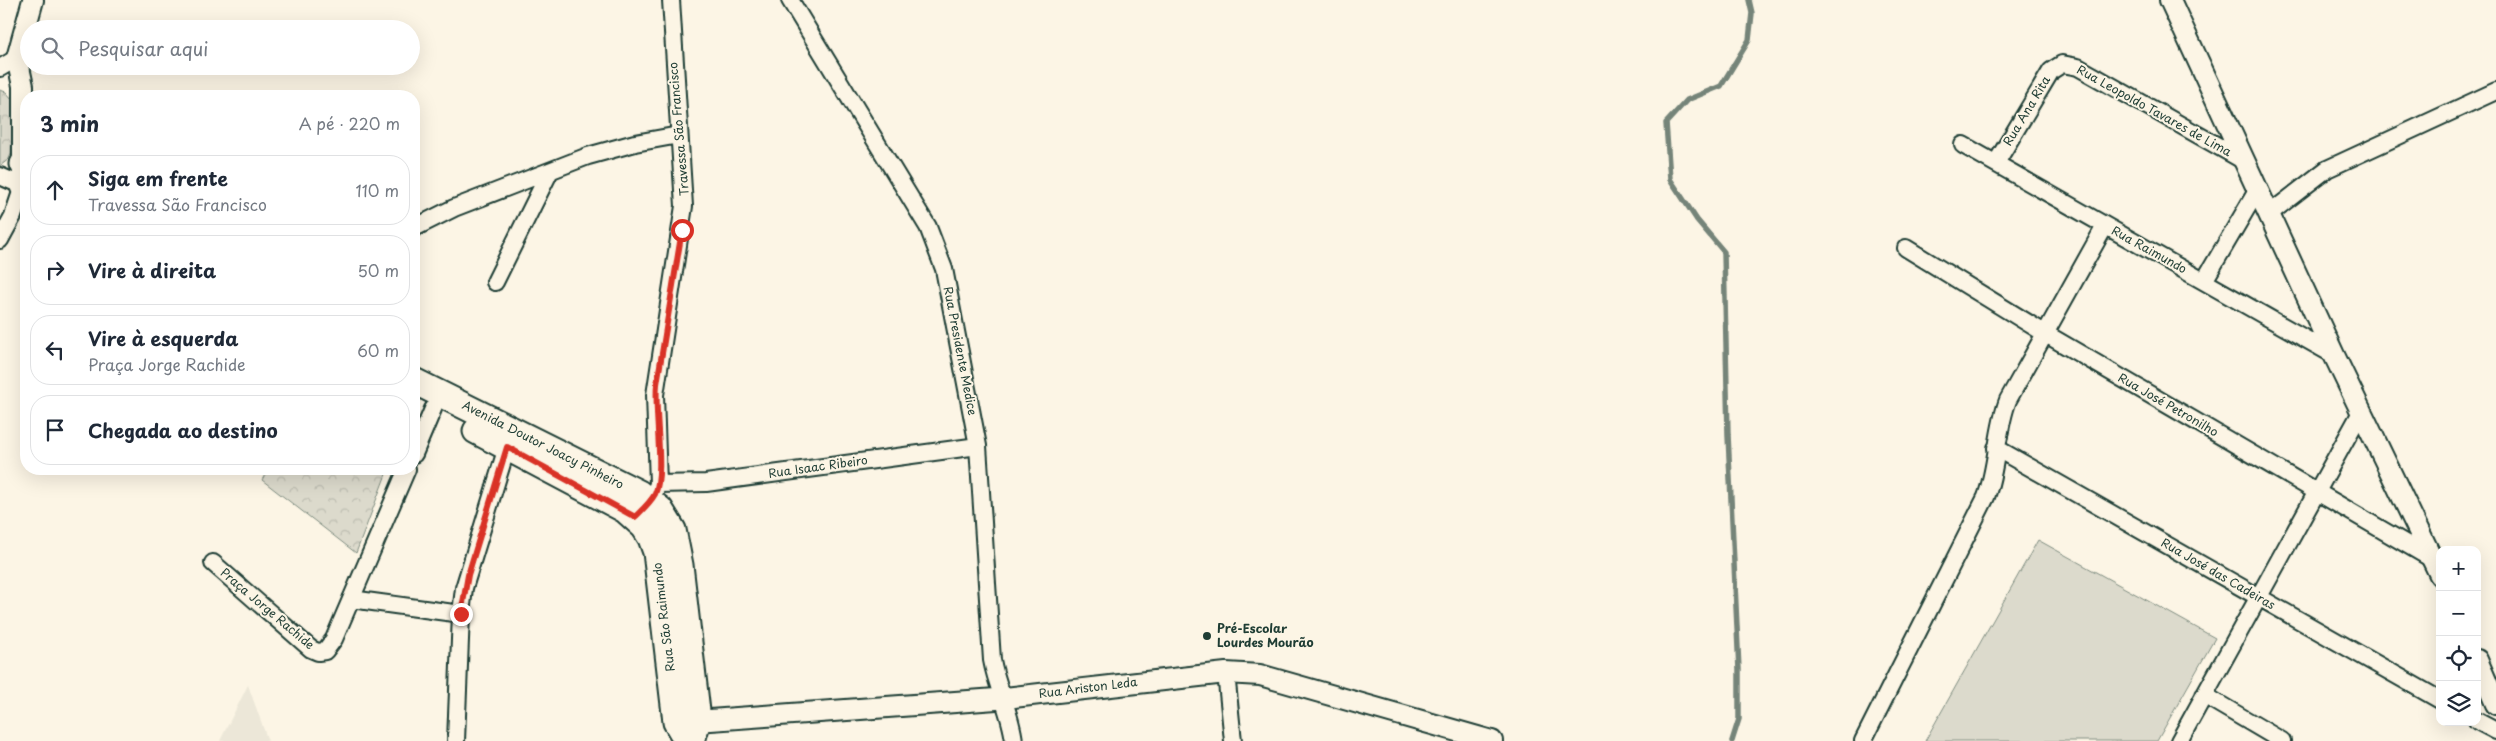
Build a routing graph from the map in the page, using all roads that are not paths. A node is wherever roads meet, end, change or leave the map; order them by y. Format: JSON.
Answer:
{"nodes":[{"id":1,"x":33,"y":0,"type":"edge"},
{"id":2,"x":671,"y":0,"type":"edge"},
{"id":3,"x":790,"y":0,"type":"edge"},
{"id":4,"x":2170,"y":0,"type":"edge"},
{"id":5,"x":25,"y":20,"type":"edge"},
{"id":6,"x":20,"y":34,"type":"edge"},
{"id":7,"x":9,"y":63,"type":"edge"},
{"id":8,"x":2062,"y":64,"type":"joint"},
{"id":9,"x":22,"y":90,"type":"edge"},
{"id":10,"x":2496,"y":91,"type":"edge"},
{"id":11,"x":679,"y":135,"type":"junction"},
{"id":12,"x":1963,"y":145,"type":"dead end"},
{"id":13,"x":2246,"y":162,"type":"junction"},
{"id":14,"x":1996,"y":163,"type":"junction"},
{"id":15,"x":550,"y":171,"type":"junction"},
{"id":16,"x":20,"y":176,"type":"edge"},
{"id":17,"x":2258,"y":189,"type":"junction"},
{"id":18,"x":2269,"y":214,"type":"junction"},
{"id":19,"x":420,"y":225,"type":"edge"},
{"id":20,"x":2105,"y":226,"type":"junction"},
{"id":21,"x":0,"y":240,"type":"edge"},
{"id":22,"x":1906,"y":248,"type":"dead end"},
{"id":23,"x":2204,"y":281,"type":"junction"},
{"id":24,"x":496,"y":282,"type":"dead end"},
{"id":25,"x":2046,"y":334,"type":"junction"},
{"id":26,"x":2334,"y":355,"type":"junction"},
{"id":27,"x":420,"y":384,"type":"edge"},
{"id":28,"x":424,"y":404,"type":"edge"},
{"id":29,"x":2361,"y":412,"type":"junction"},
{"id":30,"x":420,"y":424,"type":"edge"},
{"id":31,"x":978,"y":446,"type":"junction"},
{"id":32,"x":507,"y":447,"type":"junction"},
{"id":33,"x":1996,"y":448,"type":"junction"},
{"id":34,"x":404,"y":475,"type":"edge"},
{"id":35,"x":2316,"y":492,"type":"junction"},
{"id":36,"x":653,"y":505,"type":"junction"},
{"id":37,"x":213,"y":563,"type":"dead end"},
{"id":38,"x":2436,"y":567,"type":"edge"},
{"id":39,"x":2258,"y":596,"type":"junction"},
{"id":40,"x":351,"y":599,"type":"junction"},
{"id":41,"x":461,"y":614,"type":"junction"},
{"id":42,"x":2481,"y":669,"type":"edge"},
{"id":43,"x":1226,"y":673,"type":"junction"},
{"id":44,"x":2204,"y":695,"type":"junction"},
{"id":45,"x":1002,"y":698,"type":"junction"},
{"id":46,"x":2436,"y":698,"type":"edge"},
{"id":47,"x":2496,"y":704,"type":"edge"},
{"id":48,"x":2481,"y":723,"type":"edge"},
{"id":49,"x":688,"y":731,"type":"edge"},
{"id":50,"x":2496,"y":732,"type":"edge"},
{"id":51,"x":456,"y":741,"type":"edge"},
{"id":52,"x":1014,"y":741,"type":"edge"},
{"id":53,"x":1233,"y":741,"type":"edge"},
{"id":54,"x":1492,"y":741,"type":"edge"},
{"id":55,"x":1863,"y":741,"type":"edge"},
{"id":56,"x":2179,"y":741,"type":"edge"},
{"id":57,"x":2282,"y":741,"type":"edge"}],
"edges":[{"from":1,"to":5,"type":"street"},
{"from":2,"to":11,"type":"street","name":"Travessa São Francisco"},
{"from":3,"to":31,"type":"street","name":"Rua Presidente Medice"},
{"from":4,"to":13,"type":"street"},
{"from":6,"to":7,"type":"street"},
{"from":7,"to":9,"type":"street"},
{"from":8,"to":13,"type":"street","name":"Rua Leopoldo Tavares de Lima"},
{"from":8,"to":14,"type":"street","name":"Rua Ana Rita"},
{"from":10,"to":18,"type":"street"},
{"from":11,"to":15,"type":"street"},
{"from":11,"to":36,"type":"street","name":"Travessa São Francisco"},
{"from":12,"to":14,"type":"street","name":"Rua Raimundo"},
{"from":13,"to":17,"type":"street"},
{"from":14,"to":20,"type":"street","name":"Rua Raimundo"},
{"from":15,"to":19,"type":"street"},
{"from":15,"to":24,"type":"street"},
{"from":16,"to":21,"type":"street"},
{"from":17,"to":18,"type":"street"},
{"from":17,"to":23,"type":"street"},
{"from":18,"to":26,"type":"street"},
{"from":20,"to":23,"type":"street","name":"Rua Raimundo"},
{"from":20,"to":25,"type":"street"},
{"from":22,"to":25,"type":"street","name":"Rua José Petronilho"},
{"from":23,"to":26,"type":"street","name":"Rua Raimundo"},
{"from":25,"to":33,"type":"street"},
{"from":25,"to":35,"type":"street","name":"Rua José Petronilho"},
{"from":26,"to":29,"type":"street"},
{"from":27,"to":36,"type":"main road","name":"Avenida Doutor Joacy Pinheiro"},
{"from":28,"to":30,"type":"street"},
{"from":28,"to":32,"type":"main road","name":"Avenida Doutor Joacy Pinheiro"},
{"from":29,"to":35,"type":"street"},
{"from":29,"to":38,"type":"street"},
{"from":31,"to":36,"type":"street","name":"Rua Isaac Ribeiro"},
{"from":31,"to":45,"type":"street","name":"Rua Presidente Medice"},
{"from":32,"to":36,"type":"main road","name":"Avenida Doutor Joacy Pinheiro"},
{"from":32,"to":41,"type":"street"},
{"from":33,"to":39,"type":"street","name":"Rua José das Cadeiras"},
{"from":33,"to":55,"type":"street"},
{"from":34,"to":40,"type":"street"},
{"from":35,"to":38,"type":"street","name":"Rua José Petronilho"},
{"from":35,"to":39,"type":"street"},
{"from":36,"to":49,"type":"main road","name":"Rua São Raimundo"},
{"from":36,"to":49,"type":"main road","name":"Rua São Raimundo"},
{"from":37,"to":40,"type":"street","name":"Praça Jorge Rachide"},
{"from":39,"to":44,"type":"street"},
{"from":39,"to":46,"type":"street","name":"Rua José das Cadeiras"},
{"from":40,"to":41,"type":"street"},
{"from":41,"to":51,"type":"street"},
{"from":42,"to":47,"type":"street"},
{"from":43,"to":45,"type":"street","name":"Rua Ariston Leda"},
{"from":43,"to":53,"type":"street"},
{"from":43,"to":54,"type":"street","name":"Rua Ariston Leda"},
{"from":44,"to":56,"type":"street"},
{"from":44,"to":57,"type":"street"},
{"from":45,"to":49,"type":"street","name":"Rua Ariston Leda"},
{"from":45,"to":52,"type":"street","name":"Rua Presidente Medice"},
{"from":48,"to":50,"type":"street"}]}
